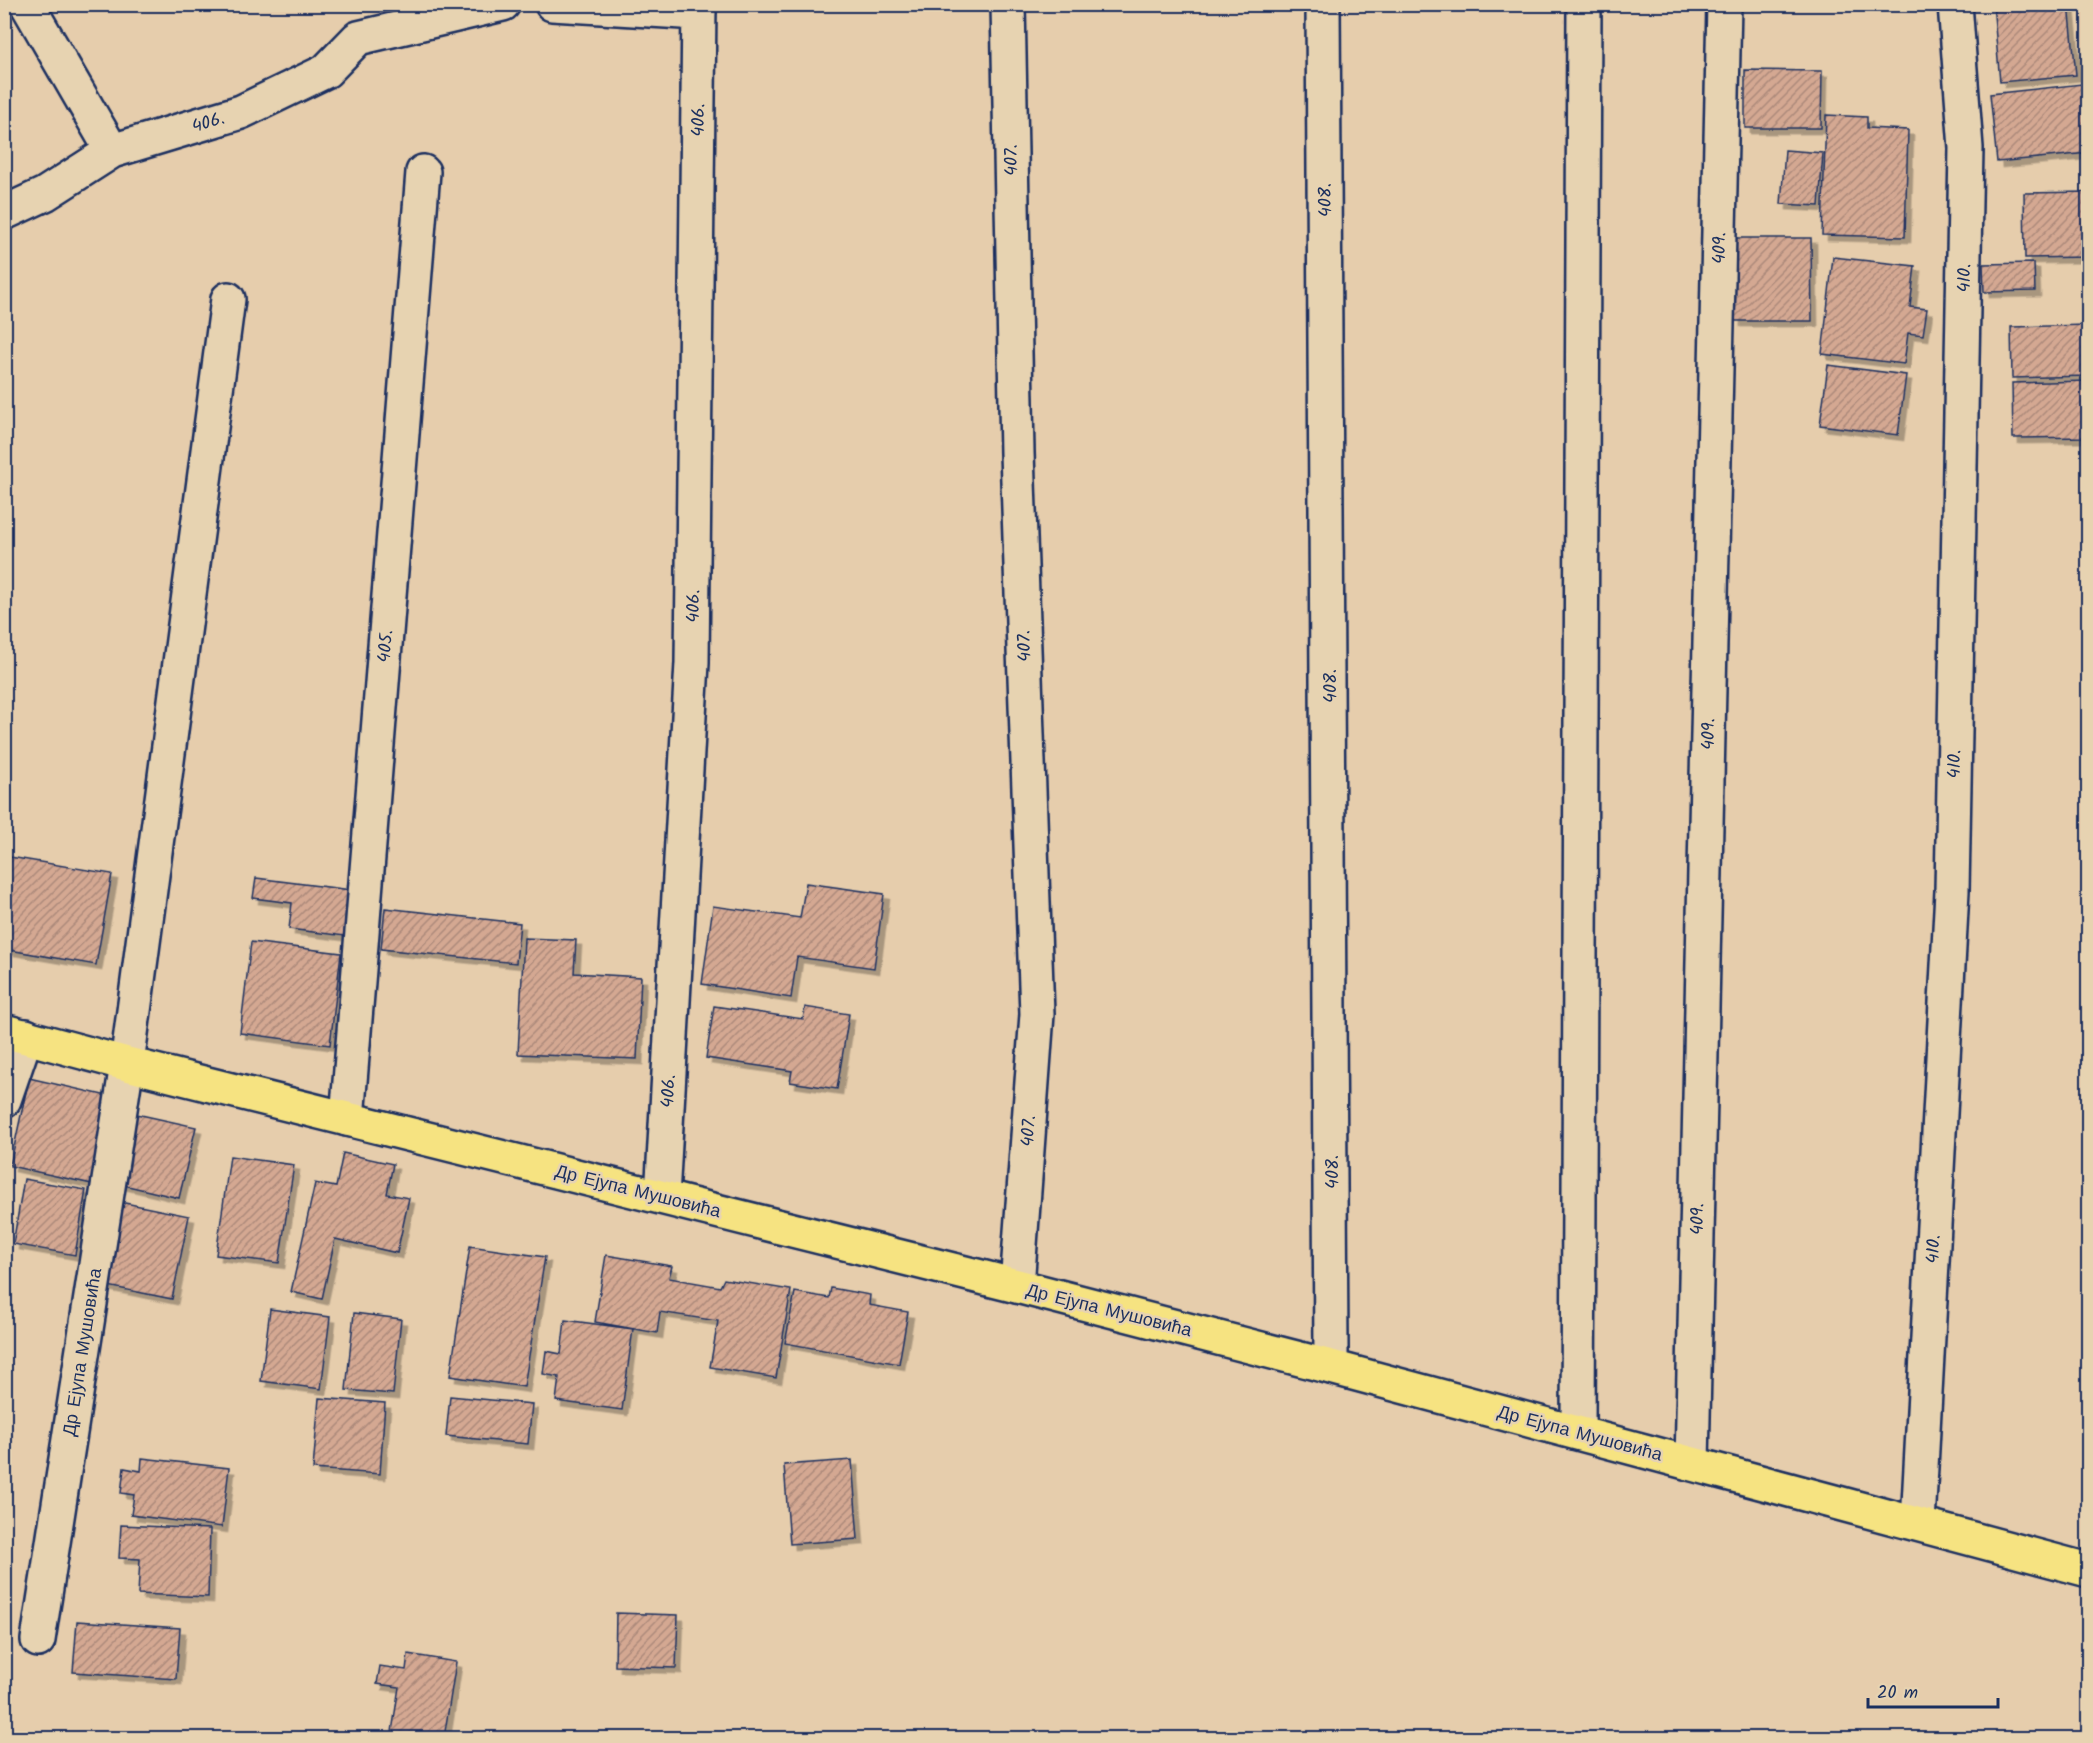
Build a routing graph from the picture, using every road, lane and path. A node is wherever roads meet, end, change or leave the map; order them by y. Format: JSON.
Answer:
{"nodes":[{"id":1,"x":27,"y":4,"type":"edge"},
{"id":2,"x":503,"y":4,"type":"edge"},
{"id":3,"x":552,"y":4,"type":"edge"},
{"id":4,"x":1008,"y":4,"type":"edge"},
{"id":5,"x":1323,"y":4,"type":"edge"},
{"id":6,"x":1584,"y":4,"type":"edge"},
{"id":7,"x":1724,"y":4,"type":"edge"},
{"id":8,"x":1956,"y":4,"type":"edge"},
{"id":9,"x":699,"y":9,"type":"edge"},
{"id":10,"x":112,"y":151,"type":"junction"},
{"id":11,"x":423,"y":172,"type":"dead end"},
{"id":12,"x":4,"y":213,"type":"edge"},
{"id":13,"x":228,"y":299,"type":"dead end"},
{"id":14,"x":15,"y":1033,"type":"edge"},
{"id":15,"x":127,"y":1064,"type":"junction"},
{"id":16,"x":4,"y":1100,"type":"edge"},
{"id":17,"x":347,"y":1119,"type":"junction"},
{"id":18,"x":662,"y":1197,"type":"junction"},
{"id":19,"x":1017,"y":1286,"type":"junction"},
{"id":20,"x":1332,"y":1367,"type":"junction"},
{"id":21,"x":1578,"y":1432,"type":"junction"},
{"id":22,"x":1692,"y":1463,"type":"junction"},
{"id":23,"x":1918,"y":1523,"type":"junction"},
{"id":24,"x":2088,"y":1570,"type":"edge"},
{"id":25,"x":38,"y":1640,"type":"dead end"}],
"edges":[{"from":1,"to":10,"type":"street"},
{"from":2,"to":10,"type":"street","name":"406."},
{"from":3,"to":9,"type":"street","name":"406."},
{"from":4,"to":19,"type":"street","name":"407."},
{"from":5,"to":20,"type":"street","name":"408."},
{"from":6,"to":21,"type":"street"},
{"from":7,"to":22,"type":"street","name":"409."},
{"from":8,"to":23,"type":"street","name":"410."},
{"from":9,"to":18,"type":"street","name":"406."},
{"from":10,"to":12,"type":"street","name":"406."},
{"from":11,"to":17,"type":"street","name":"405."},
{"from":13,"to":15,"type":"street"},
{"from":14,"to":15,"type":"main road","name":"Др Ејупа Мушовића"},
{"from":14,"to":16,"type":"street"},
{"from":15,"to":17,"type":"main road","name":"Др Ејупа Мушовића"},
{"from":15,"to":25,"type":"street","name":"Др Ејупа Мушовића"},
{"from":17,"to":18,"type":"main road","name":"Др Ејупа Мушовића"},
{"from":18,"to":19,"type":"main road","name":"Др Ејупа Мушовића"},
{"from":19,"to":20,"type":"main road","name":"Др Ејупа Мушовића"},
{"from":20,"to":21,"type":"main road","name":"Др Ејупа Мушовића"},
{"from":21,"to":22,"type":"main road","name":"Др Ејупа Мушовића"},
{"from":22,"to":23,"type":"main road","name":"Др Ејупа Мушовића"},
{"from":23,"to":24,"type":"main road","name":"Др Ејупа Мушовића"}]}
